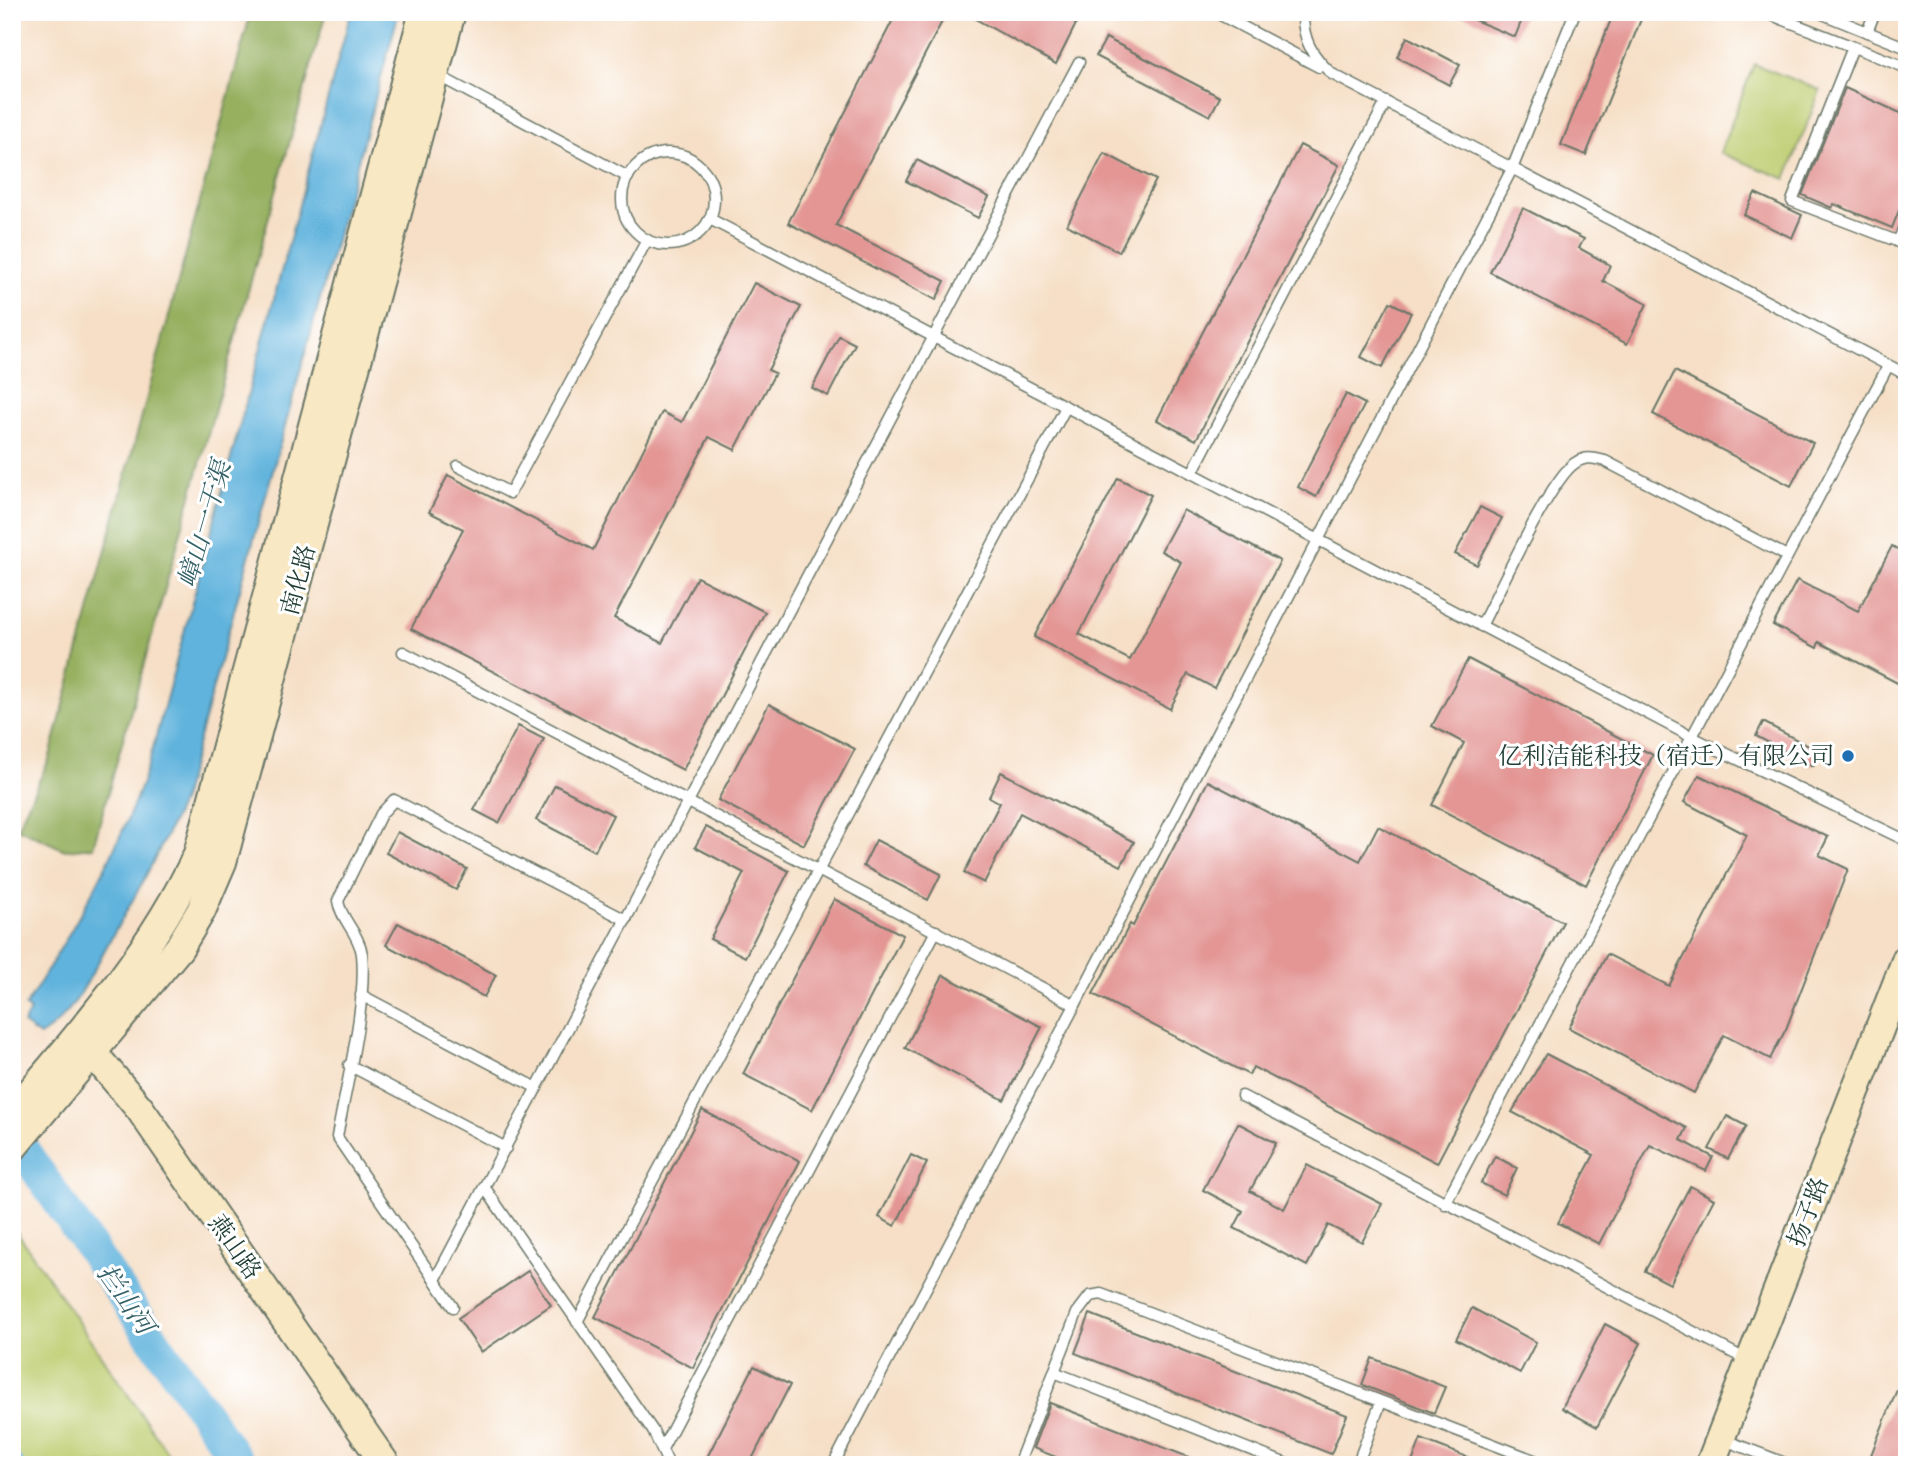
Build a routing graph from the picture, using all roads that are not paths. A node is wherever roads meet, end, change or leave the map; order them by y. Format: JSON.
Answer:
{"nodes":[{"id":1,"x":424,"y":12,"type":"edge"},
{"id":2,"x":451,"y":12,"type":"edge"},
{"id":3,"x":1215,"y":12,"type":"edge"},
{"id":4,"x":1303,"y":12,"type":"edge"},
{"id":5,"x":1575,"y":12,"type":"edge"},
{"id":6,"x":1764,"y":12,"type":"edge"},
{"id":7,"x":1818,"y":12,"type":"edge"},
{"id":8,"x":1875,"y":12,"type":"edge"},
{"id":9,"x":1867,"y":32,"type":"junction"},
{"id":10,"x":1853,"y":47,"type":"junction"},
{"id":11,"x":1907,"y":47,"type":"edge"},
{"id":12,"x":1079,"y":62,"type":"dead end"},
{"id":13,"x":422,"y":68,"type":"junction"},
{"id":14,"x":1907,"y":68,"type":"edge"},
{"id":15,"x":1332,"y":74,"type":"junction"},
{"id":16,"x":1386,"y":102,"type":"junction"},
{"id":17,"x":1512,"y":169,"type":"junction"},
{"id":18,"x":628,"y":177,"type":"junction"},
{"id":19,"x":710,"y":219,"type":"junction"},
{"id":20,"x":1907,"y":220,"type":"edge"},
{"id":21,"x":647,"y":240,"type":"junction"},
{"id":22,"x":1903,"y":243,"type":"edge"},
{"id":23,"x":934,"y":337,"type":"junction"},
{"id":24,"x":1888,"y":366,"type":"junction"},
{"id":25,"x":1907,"y":375,"type":"edge"},
{"id":26,"x":1066,"y":407,"type":"junction"},
{"id":27,"x":458,"y":466,"type":"dead end"},
{"id":28,"x":1192,"y":473,"type":"junction"},
{"id":29,"x":1318,"y":540,"type":"junction"},
{"id":30,"x":1787,"y":556,"type":"junction"},
{"id":31,"x":1481,"y":626,"type":"junction"},
{"id":32,"x":402,"y":652,"type":"dead end"},
{"id":33,"x":1692,"y":737,"type":"junction"},
{"id":34,"x":689,"y":802,"type":"junction"},
{"id":35,"x":1907,"y":841,"type":"edge"},
{"id":36,"x":819,"y":870,"type":"junction"},
{"id":37,"x":626,"y":920,"type":"junction"},
{"id":38,"x":936,"y":932,"type":"junction"},
{"id":39,"x":1907,"y":958,"type":"edge"},
{"id":40,"x":360,"y":995,"type":"junction"},
{"id":41,"x":1075,"y":1004,"type":"junction"},
{"id":42,"x":85,"y":1044,"type":"junction"},
{"id":43,"x":349,"y":1065,"type":"junction"},
{"id":44,"x":537,"y":1088,"type":"junction"},
{"id":45,"x":44,"y":1094,"type":"junction"},
{"id":46,"x":1242,"y":1096,"type":"dead end"},
{"id":47,"x":12,"y":1114,"type":"edge"},
{"id":48,"x":506,"y":1148,"type":"junction"},
{"id":49,"x":12,"y":1149,"type":"edge"},
{"id":50,"x":485,"y":1188,"type":"junction"},
{"id":51,"x":1446,"y":1204,"type":"junction"},
{"id":52,"x":435,"y":1280,"type":"junction"},
{"id":53,"x":453,"y":1307,"type":"dead end"},
{"id":54,"x":577,"y":1322,"type":"junction"},
{"id":55,"x":1750,"y":1362,"type":"junction"},
{"id":56,"x":1054,"y":1372,"type":"junction"},
{"id":57,"x":1381,"y":1402,"type":"junction"},
{"id":58,"x":1720,"y":1438,"type":"junction"},
{"id":59,"x":662,"y":1449,"type":"junction"},
{"id":60,"x":386,"y":1465,"type":"edge"},
{"id":61,"x":668,"y":1465,"type":"edge"},
{"id":62,"x":833,"y":1465,"type":"edge"},
{"id":63,"x":1018,"y":1465,"type":"edge"},
{"id":64,"x":1289,"y":1465,"type":"edge"},
{"id":65,"x":1357,"y":1465,"type":"edge"},
{"id":66,"x":1547,"y":1465,"type":"edge"},
{"id":67,"x":1710,"y":1465,"type":"edge"},
{"id":68,"x":1790,"y":1465,"type":"edge"}],
"edges":[{"from":1,"to":13,"type":"main road","name":"南化路"},
{"from":2,"to":13,"type":"main road","name":"南化路"},
{"from":3,"to":15,"type":"lane"},
{"from":4,"to":15,"type":"lane"},
{"from":5,"to":17,"type":"lane"},
{"from":6,"to":10,"type":"lane"},
{"from":7,"to":9,"type":"lane"},
{"from":8,"to":9,"type":"lane"},
{"from":9,"to":11,"type":"lane"},
{"from":10,"to":14,"type":"lane"},
{"from":10,"to":22,"type":"lane"},
{"from":12,"to":23,"type":"lane"},
{"from":13,"to":18,"type":"lane"},
{"from":13,"to":42,"type":"main road","name":"南化路"},
{"from":15,"to":16,"type":"lane"},
{"from":16,"to":17,"type":"lane"},
{"from":16,"to":28,"type":"lane"},
{"from":17,"to":24,"type":"lane"},
{"from":17,"to":29,"type":"lane"},
{"from":18,"to":19,"type":"lane"},
{"from":18,"to":21,"type":"lane"},
{"from":19,"to":21,"type":"lane"},
{"from":19,"to":23,"type":"lane"},
{"from":20,"to":22,"type":"lane"},
{"from":21,"to":27,"type":"lane"},
{"from":23,"to":26,"type":"lane"},
{"from":23,"to":34,"type":"lane"},
{"from":24,"to":25,"type":"lane"},
{"from":24,"to":30,"type":"lane"},
{"from":26,"to":28,"type":"lane"},
{"from":26,"to":36,"type":"lane"},
{"from":28,"to":29,"type":"lane"},
{"from":29,"to":31,"type":"lane"},
{"from":29,"to":41,"type":"lane"},
{"from":30,"to":31,"type":"lane"},
{"from":30,"to":33,"type":"lane"},
{"from":31,"to":33,"type":"lane"},
{"from":32,"to":34,"type":"lane"},
{"from":33,"to":35,"type":"lane"},
{"from":33,"to":51,"type":"lane"},
{"from":34,"to":36,"type":"lane"},
{"from":34,"to":37,"type":"lane"},
{"from":36,"to":38,"type":"lane"},
{"from":36,"to":54,"type":"lane"},
{"from":37,"to":40,"type":"lane"},
{"from":37,"to":44,"type":"lane"},
{"from":38,"to":41,"type":"lane"},
{"from":38,"to":59,"type":"lane"},
{"from":39,"to":55,"type":"main road","name":"扬子路"},
{"from":40,"to":43,"type":"lane"},
{"from":40,"to":44,"type":"lane"},
{"from":41,"to":62,"type":"lane"},
{"from":42,"to":45,"type":"main road","name":"南化路"},
{"from":42,"to":60,"type":"main road","name":"燕山路"},
{"from":43,"to":48,"type":"lane"},
{"from":43,"to":52,"type":"lane"},
{"from":44,"to":48,"type":"lane"},
{"from":45,"to":47,"type":"main road"},
{"from":45,"to":49,"type":"main road"},
{"from":46,"to":51,"type":"lane"},
{"from":48,"to":50,"type":"lane"},
{"from":50,"to":52,"type":"lane"},
{"from":50,"to":54,"type":"lane"},
{"from":51,"to":55,"type":"lane"},
{"from":52,"to":53,"type":"lane"},
{"from":54,"to":59,"type":"lane"},
{"from":55,"to":58,"type":"main road","name":"扬子路"},
{"from":56,"to":57,"type":"lane"},
{"from":56,"to":63,"type":"lane"},
{"from":56,"to":64,"type":"lane"},
{"from":57,"to":65,"type":"lane"},
{"from":57,"to":66,"type":"lane"},
{"from":58,"to":67,"type":"main road","name":"扬子路"},
{"from":58,"to":68,"type":"lane"},
{"from":59,"to":61,"type":"lane"}]}
